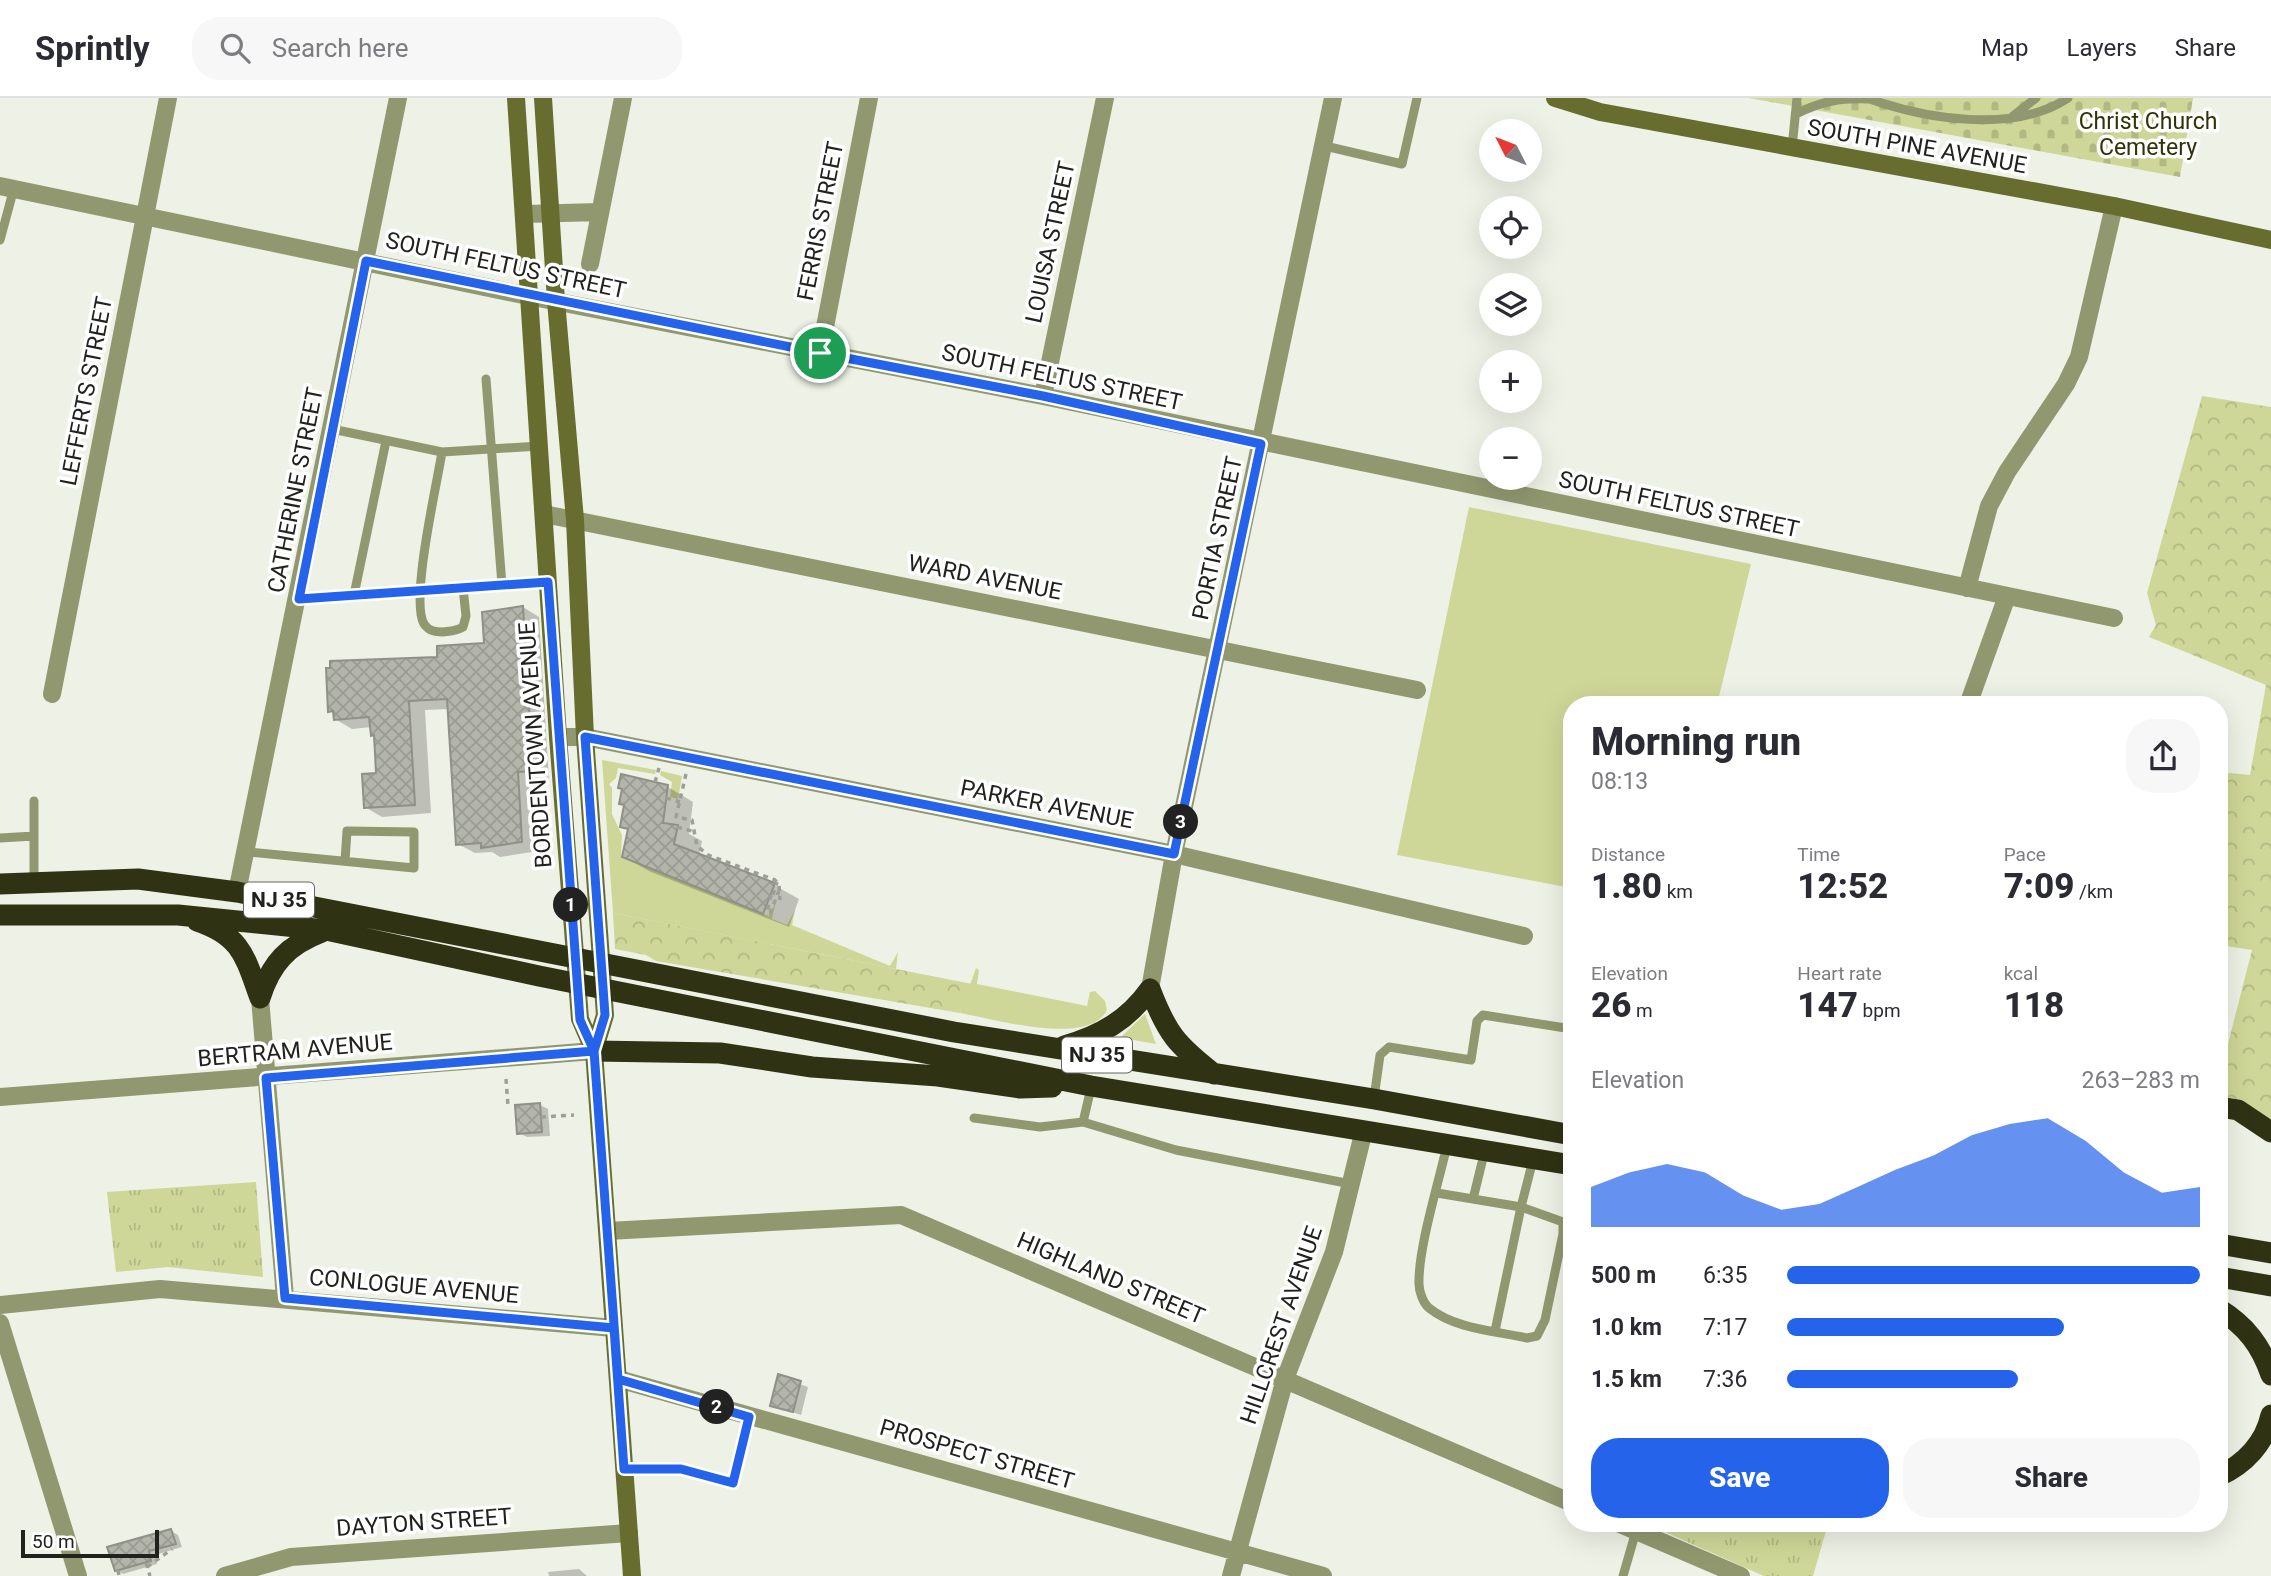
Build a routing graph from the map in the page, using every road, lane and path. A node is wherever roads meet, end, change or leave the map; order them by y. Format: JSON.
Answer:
{"nodes":[{"id":1,"x":168,"y":98,"type":"edge"},
{"id":2,"x":398,"y":98,"type":"edge"},
{"id":3,"x":516,"y":98,"type":"edge"},
{"id":4,"x":543,"y":98,"type":"edge"},
{"id":5,"x":622,"y":98,"type":"edge"},
{"id":6,"x":869,"y":98,"type":"edge"},
{"id":7,"x":1105,"y":98,"type":"edge"},
{"id":8,"x":1333,"y":98,"type":"edge"},
{"id":9,"x":1417,"y":98,"type":"edge"},
{"id":10,"x":1555,"y":98,"type":"edge"},
{"id":11,"x":1797,"y":98,"type":"edge"},
{"id":12,"x":1868,"y":98,"type":"edge"},
{"id":13,"x":2036,"y":98,"type":"edge"},
{"id":14,"x":2068,"y":98,"type":"edge"},
{"id":15,"x":1796,"y":114,"type":"junction"},
{"id":16,"x":2006,"y":120,"type":"junction"},
{"id":17,"x":1325,"y":146,"type":"junction"},
{"id":18,"x":1792,"y":148,"type":"junction"},
{"id":19,"x":7,"y":187,"type":"edge"},
{"id":20,"x":2114,"y":206,"type":"junction"},
{"id":21,"x":600,"y":212,"type":"junction"},
{"id":22,"x":551,"y":213,"type":"junction"},
{"id":23,"x":525,"y":214,"type":"junction"},
{"id":24,"x":144,"y":215,"type":"junction"},
{"id":25,"x":0,"y":240,"type":"edge"},
{"id":26,"x":2271,"y":240,"type":"edge"},
{"id":27,"x":366,"y":261,"type":"junction"},
{"id":28,"x":590,"y":264,"type":"dead end"},
{"id":29,"x":528,"y":296,"type":"junction"},
{"id":30,"x":556,"y":301,"type":"junction"},
{"id":31,"x":820,"y":353,"type":"junction"},
{"id":32,"x":486,"y":379,"type":"dead end"},
{"id":33,"x":1043,"y":396,"type":"junction"},
{"id":34,"x":332,"y":429,"type":"junction"},
{"id":35,"x":386,"y":441,"type":"junction"},
{"id":36,"x":1261,"y":444,"type":"junction"},
{"id":37,"x":539,"y":446,"type":"junction"},
{"id":38,"x":490,"y":450,"type":"junction"},
{"id":39,"x":442,"y":452,"type":"junction"},
{"id":40,"x":544,"y":514,"type":"junction"},
{"id":41,"x":575,"y":520,"type":"junction"},
{"id":42,"x":548,"y":582,"type":"junction"},
{"id":43,"x":502,"y":585,"type":"junction"},
{"id":44,"x":463,"y":588,"type":"junction"},
{"id":45,"x":1967,"y":588,"type":"junction"},
{"id":46,"x":419,"y":590,"type":"junction"},
{"id":47,"x":354,"y":595,"type":"junction"},
{"id":48,"x":2007,"y":596,"type":"junction"},
{"id":49,"x":299,"y":599,"type":"junction"},
{"id":50,"x":2114,"y":618,"type":"dead end"},
{"id":51,"x":1219,"y":649,"type":"junction"},
{"id":52,"x":1417,"y":690,"type":"dead end"},
{"id":53,"x":52,"y":694,"type":"dead end"},
{"id":54,"x":1971,"y":696,"type":"edge"},
{"id":55,"x":558,"y":737,"type":"junction"},
{"id":56,"x":585,"y":737,"type":"junction"},
{"id":57,"x":659,"y":768,"type":"dead end"},
{"id":58,"x":686,"y":774,"type":"dead end"},
{"id":59,"x":656,"y":782,"type":"dead end"},
{"id":60,"x":666,"y":798,"type":"dead end"},
{"id":61,"x":34,"y":801,"type":"dead end"},
{"id":62,"x":680,"y":802,"type":"junction"},
{"id":63,"x":677,"y":827,"type":"dead end"},
{"id":64,"x":692,"y":831,"type":"junction"},
{"id":65,"x":34,"y":836,"type":"junction"},
{"id":66,"x":0,"y":838,"type":"edge"},
{"id":67,"x":248,"y":852,"type":"junction"},
{"id":68,"x":1174,"y":854,"type":"junction"},
{"id":69,"x":345,"y":861,"type":"junction"},
{"id":70,"x":569,"y":875,"type":"junction"},
{"id":71,"x":594,"y":881,"type":"junction"},
{"id":72,"x":777,"y":882,"type":"junction"},
{"id":73,"x":34,"y":883,"type":"junction"},
{"id":74,"x":0,"y":884,"type":"edge"},
{"id":75,"x":779,"y":889,"type":"junction"},
{"id":76,"x":237,"y":892,"type":"junction"},
{"id":77,"x":780,"y":900,"type":"dead end"},
{"id":78,"x":0,"y":915,"type":"edge"},
{"id":79,"x":178,"y":915,"type":"junction"},
{"id":80,"x":326,"y":930,"type":"junction"},
{"id":81,"x":1524,"y":936,"type":"dead end"},
{"id":82,"x":1150,"y":989,"type":"junction"},
{"id":83,"x":260,"y":998,"type":"junction"},
{"id":84,"x":1563,"y":1028,"type":"edge"},
{"id":85,"x":1058,"y":1048,"type":"junction"},
{"id":86,"x":594,"y":1051,"type":"junction"},
{"id":87,"x":1215,"y":1075,"type":"junction"},
{"id":88,"x":266,"y":1078,"type":"junction"},
{"id":89,"x":506,"y":1079,"type":"dead end"},
{"id":90,"x":1091,"y":1086,"type":"junction"},
{"id":91,"x":0,"y":1097,"type":"edge"},
{"id":92,"x":1374,"y":1099,"type":"junction"},
{"id":93,"x":508,"y":1106,"type":"dead end"},
{"id":94,"x":2228,"y":1108,"type":"edge"},
{"id":95,"x":574,"y":1115,"type":"dead end"},
{"id":96,"x":541,"y":1117,"type":"dead end"},
{"id":97,"x":974,"y":1118,"type":"dead end"},
{"id":98,"x":1083,"y":1122,"type":"junction"},
{"id":99,"x":1364,"y":1129,"type":"junction"},
{"id":100,"x":2271,"y":1132,"type":"edge"},
{"id":101,"x":1563,"y":1133,"type":"edge"},
{"id":102,"x":1448,"y":1144,"type":"junction"},
{"id":103,"x":1485,"y":1150,"type":"junction"},
{"id":104,"x":1534,"y":1158,"type":"junction"},
{"id":105,"x":1563,"y":1163,"type":"edge"},
{"id":106,"x":1351,"y":1184,"type":"junction"},
{"id":107,"x":1437,"y":1193,"type":"junction"},
{"id":108,"x":1474,"y":1199,"type":"junction"},
{"id":109,"x":1521,"y":1207,"type":"junction"},
{"id":110,"x":608,"y":1231,"type":"junction"},
{"id":111,"x":2228,"y":1246,"type":"edge"},
{"id":112,"x":2271,"y":1253,"type":"edge"},
{"id":113,"x":2228,"y":1279,"type":"edge"},
{"id":114,"x":2271,"y":1286,"type":"edge"},
{"id":115,"x":285,"y":1298,"type":"junction"},
{"id":116,"x":0,"y":1305,"type":"edge"},
{"id":117,"x":2228,"y":1316,"type":"edge"},
{"id":118,"x":0,"y":1323,"type":"edge"},
{"id":119,"x":614,"y":1328,"type":"junction"},
{"id":120,"x":1495,"y":1331,"type":"junction"},
{"id":121,"x":2271,"y":1375,"type":"edge"},
{"id":122,"x":1285,"y":1378,"type":"junction"},
{"id":123,"x":618,"y":1379,"type":"junction"},
{"id":124,"x":2271,"y":1415,"type":"edge"},
{"id":125,"x":749,"y":1417,"type":"junction"},
{"id":126,"x":624,"y":1469,"type":"junction"},
{"id":127,"x":2228,"y":1471,"type":"edge"},
{"id":128,"x":1563,"y":1499,"type":"edge"},
{"id":129,"x":1628,"y":1532,"type":"edge"},
{"id":130,"x":1637,"y":1532,"type":"edge"},
{"id":131,"x":629,"y":1533,"type":"junction"},
{"id":132,"x":172,"y":1549,"type":"dead end"},
{"id":133,"x":1238,"y":1552,"type":"junction"},
{"id":134,"x":118,"y":1570,"type":"dead end"},
{"id":135,"x":78,"y":1576,"type":"edge"},
{"id":136,"x":119,"y":1576,"type":"edge"},
{"id":137,"x":150,"y":1576,"type":"edge"},
{"id":138,"x":225,"y":1576,"type":"edge"},
{"id":139,"x":632,"y":1576,"type":"edge"},
{"id":140,"x":1231,"y":1576,"type":"edge"},
{"id":141,"x":1323,"y":1576,"type":"edge"},
{"id":142,"x":1623,"y":1576,"type":"edge"},
{"id":143,"x":1741,"y":1576,"type":"edge"}],
"edges":[{"from":1,"to":24,"type":"street","name":"LEFFERTS STREET"},
{"from":2,"to":27,"type":"street","name":"CATHERINE STREET"},
{"from":3,"to":23,"type":"street","name":"BORDENTOWN AVENUE"},
{"from":4,"to":22,"type":"street","name":"BORDENTOWN AVENUE"},
{"from":5,"to":21,"type":"street"},
{"from":6,"to":31,"type":"street","name":"FERRIS STREET"},
{"from":7,"to":33,"type":"street","name":"LOUISA STREET"},
{"from":8,"to":17,"type":"street","name":"PORTIA STREET"},
{"from":9,"to":17,"type":"lane"},
{"from":10,"to":18,"type":"street","name":"SOUTH PINE AVENUE"},
{"from":11,"to":15,"type":"lane"},
{"from":12,"to":15,"type":"lane"},
{"from":12,"to":16,"type":"lane"},
{"from":13,"to":16,"type":"lane"},
{"from":14,"to":16,"type":"lane"},
{"from":15,"to":18,"type":"lane"},
{"from":17,"to":36,"type":"street","name":"PORTIA STREET"},
{"from":18,"to":20,"type":"street","name":"SOUTH PINE AVENUE"},
{"from":19,"to":24,"type":"street","name":"SOUTH FELTUS STREET"},
{"from":19,"to":25,"type":"lane"},
{"from":20,"to":26,"type":"street","name":"SOUTH PINE AVENUE"},
{"from":20,"to":45,"type":"street"},
{"from":21,"to":22,"type":"street"},
{"from":21,"to":28,"type":"street"},
{"from":22,"to":23,"type":"street"},
{"from":22,"to":30,"type":"street","name":"BORDENTOWN AVENUE"},
{"from":23,"to":29,"type":"street","name":"BORDENTOWN AVENUE"},
{"from":24,"to":27,"type":"street","name":"SOUTH FELTUS STREET"},
{"from":24,"to":53,"type":"street","name":"LEFFERTS STREET"},
{"from":27,"to":29,"type":"street","name":"SOUTH FELTUS STREET"},
{"from":27,"to":34,"type":"street","name":"CATHERINE STREET"},
{"from":29,"to":30,"type":"street","name":"SOUTH FELTUS STREET"},
{"from":29,"to":37,"type":"street","name":"BORDENTOWN AVENUE"},
{"from":30,"to":31,"type":"street","name":"SOUTH FELTUS STREET"},
{"from":30,"to":41,"type":"street","name":"BORDENTOWN AVENUE"},
{"from":31,"to":33,"type":"street","name":"SOUTH FELTUS STREET"},
{"from":32,"to":38,"type":"lane"},
{"from":33,"to":36,"type":"street","name":"SOUTH FELTUS STREET"},
{"from":34,"to":35,"type":"lane"},
{"from":34,"to":49,"type":"street","name":"CATHERINE STREET"},
{"from":35,"to":39,"type":"lane"},
{"from":35,"to":47,"type":"lane"},
{"from":36,"to":45,"type":"street","name":"SOUTH FELTUS STREET"},
{"from":36,"to":51,"type":"street","name":"PORTIA STREET"},
{"from":37,"to":38,"type":"lane"},
{"from":37,"to":40,"type":"street","name":"BORDENTOWN AVENUE"},
{"from":38,"to":39,"type":"lane"},
{"from":38,"to":43,"type":"lane"},
{"from":39,"to":46,"type":"lane"},
{"from":40,"to":41,"type":"street","name":"WARD AVENUE"},
{"from":40,"to":42,"type":"street","name":"BORDENTOWN AVENUE"},
{"from":41,"to":51,"type":"street","name":"WARD AVENUE"},
{"from":41,"to":56,"type":"street","name":"BORDENTOWN AVENUE"},
{"from":42,"to":43,"type":"lane"},
{"from":42,"to":55,"type":"street","name":"BORDENTOWN AVENUE"},
{"from":43,"to":44,"type":"lane"},
{"from":44,"to":46,"type":"lane"},
{"from":44,"to":46,"type":"lane"},
{"from":45,"to":48,"type":"street","name":"SOUTH FELTUS STREET"},
{"from":46,"to":47,"type":"lane"},
{"from":47,"to":49,"type":"lane"},
{"from":48,"to":50,"type":"street","name":"SOUTH FELTUS STREET"},
{"from":48,"to":54,"type":"street"},
{"from":49,"to":67,"type":"street","name":"CATHERINE STREET"},
{"from":51,"to":52,"type":"street","name":"WARD AVENUE"},
{"from":51,"to":68,"type":"street","name":"PORTIA STREET"},
{"from":55,"to":56,"type":"street","name":"PARKER AVENUE"},
{"from":55,"to":70,"type":"street","name":"BORDENTOWN AVENUE"},
{"from":56,"to":68,"type":"street","name":"PARKER AVENUE"},
{"from":56,"to":71,"type":"street","name":"BORDENTOWN AVENUE"},
{"from":57,"to":59,"type":"path"},
{"from":58,"to":62,"type":"path"},
{"from":60,"to":62,"type":"path"},
{"from":61,"to":65,"type":"lane"},
{"from":62,"to":64,"type":"path"},
{"from":63,"to":64,"type":"path"},
{"from":64,"to":72,"type":"path"},
{"from":65,"to":66,"type":"lane"},
{"from":65,"to":73,"type":"lane"},
{"from":67,"to":69,"type":"lane"},
{"from":67,"to":76,"type":"street","name":"CATHERINE STREET"},
{"from":68,"to":81,"type":"street","name":"PARKER AVENUE"},
{"from":68,"to":82,"type":"street","name":"PORTIA STREET"},
{"from":69,"to":69,"type":"lane"},
{"from":70,"to":71,"type":"street"},
{"from":70,"to":86,"type":"street","name":"BORDENTOWN AVENUE"},
{"from":71,"to":86,"type":"street","name":"BORDENTOWN AVENUE"},
{"from":72,"to":75,"type":"path"},
{"from":72,"to":75,"type":"path"},
{"from":73,"to":74,"type":"highway","number":"NJ 35"},
{"from":73,"to":76,"type":"highway","number":"NJ 35"},
{"from":75,"to":77,"type":"path"},
{"from":76,"to":85,"type":"highway","number":"NJ 35"},
{"from":78,"to":79,"type":"highway","number":"NJ 35"},
{"from":79,"to":80,"type":"highway","number":"NJ 35"},
{"from":79,"to":83,"type":"highway"},
{"from":80,"to":83,"type":"highway"},
{"from":80,"to":90,"type":"highway","number":"NJ 35"},
{"from":82,"to":85,"type":"highway"},
{"from":82,"to":87,"type":"highway"},
{"from":83,"to":88,"type":"street"},
{"from":84,"to":92,"type":"lane"},
{"from":85,"to":87,"type":"highway","number":"NJ 35"},
{"from":86,"to":88,"type":"street","name":"BERTRAM AVENUE"},
{"from":86,"to":90,"type":"highway"},
{"from":86,"to":110,"type":"street","name":"BORDENTOWN AVENUE"},
{"from":87,"to":92,"type":"highway","number":"NJ 35"},
{"from":88,"to":91,"type":"street","name":"BERTRAM AVENUE"},
{"from":88,"to":115,"type":"street"},
{"from":89,"to":93,"type":"path"},
{"from":90,"to":98,"type":"lane"},
{"from":90,"to":99,"type":"highway","number":"NJ 35"},
{"from":92,"to":101,"type":"highway","number":"NJ 35"},
{"from":94,"to":100,"type":"highway"},
{"from":95,"to":96,"type":"path"},
{"from":97,"to":98,"type":"lane"},
{"from":98,"to":106,"type":"lane"},
{"from":99,"to":102,"type":"highway","number":"NJ 35"},
{"from":99,"to":106,"type":"street","name":"HILLCREST AVENUE"},
{"from":102,"to":103,"type":"highway","number":"NJ 35"},
{"from":102,"to":107,"type":"lane"},
{"from":103,"to":104,"type":"highway","number":"NJ 35"},
{"from":103,"to":108,"type":"lane"},
{"from":104,"to":105,"type":"highway","number":"NJ 35"},
{"from":104,"to":109,"type":"lane"},
{"from":106,"to":122,"type":"street","name":"HILLCREST AVENUE"},
{"from":107,"to":108,"type":"lane"},
{"from":107,"to":120,"type":"lane"},
{"from":108,"to":109,"type":"lane"},
{"from":109,"to":120,"type":"lane"},
{"from":109,"to":120,"type":"lane"},
{"from":110,"to":119,"type":"street","name":"BORDENTOWN AVENUE"},
{"from":110,"to":122,"type":"street","name":"HIGHLAND STREET"},
{"from":111,"to":112,"type":"highway"},
{"from":113,"to":114,"type":"highway"},
{"from":115,"to":116,"type":"street","name":"CONLOGUE AVENUE"},
{"from":115,"to":119,"type":"street","name":"CONLOGUE AVENUE"},
{"from":117,"to":121,"type":"highway"},
{"from":118,"to":135,"type":"street"},
{"from":119,"to":123,"type":"street","name":"BORDENTOWN AVENUE"},
{"from":122,"to":128,"type":"street","name":"HIGHLAND STREET"},
{"from":122,"to":133,"type":"street","name":"HILLCREST AVENUE"},
{"from":123,"to":125,"type":"street","name":"PROSPECT STREET"},
{"from":123,"to":126,"type":"street","name":"BORDENTOWN AVENUE"},
{"from":124,"to":127,"type":"highway"},
{"from":125,"to":126,"type":"lane"},
{"from":125,"to":133,"type":"street","name":"PROSPECT STREET"},
{"from":126,"to":131,"type":"street","name":"BORDENTOWN AVENUE"},
{"from":129,"to":142,"type":"lane"},
{"from":130,"to":143,"type":"street"},
{"from":131,"to":138,"type":"street","name":"DAYTON STREET"},
{"from":131,"to":139,"type":"street","name":"BORDENTOWN AVENUE"},
{"from":132,"to":137,"type":"path"},
{"from":133,"to":140,"type":"street","name":"HILLCREST AVENUE"},
{"from":133,"to":141,"type":"street","name":"PROSPECT STREET"},
{"from":134,"to":136,"type":"path"}]}
